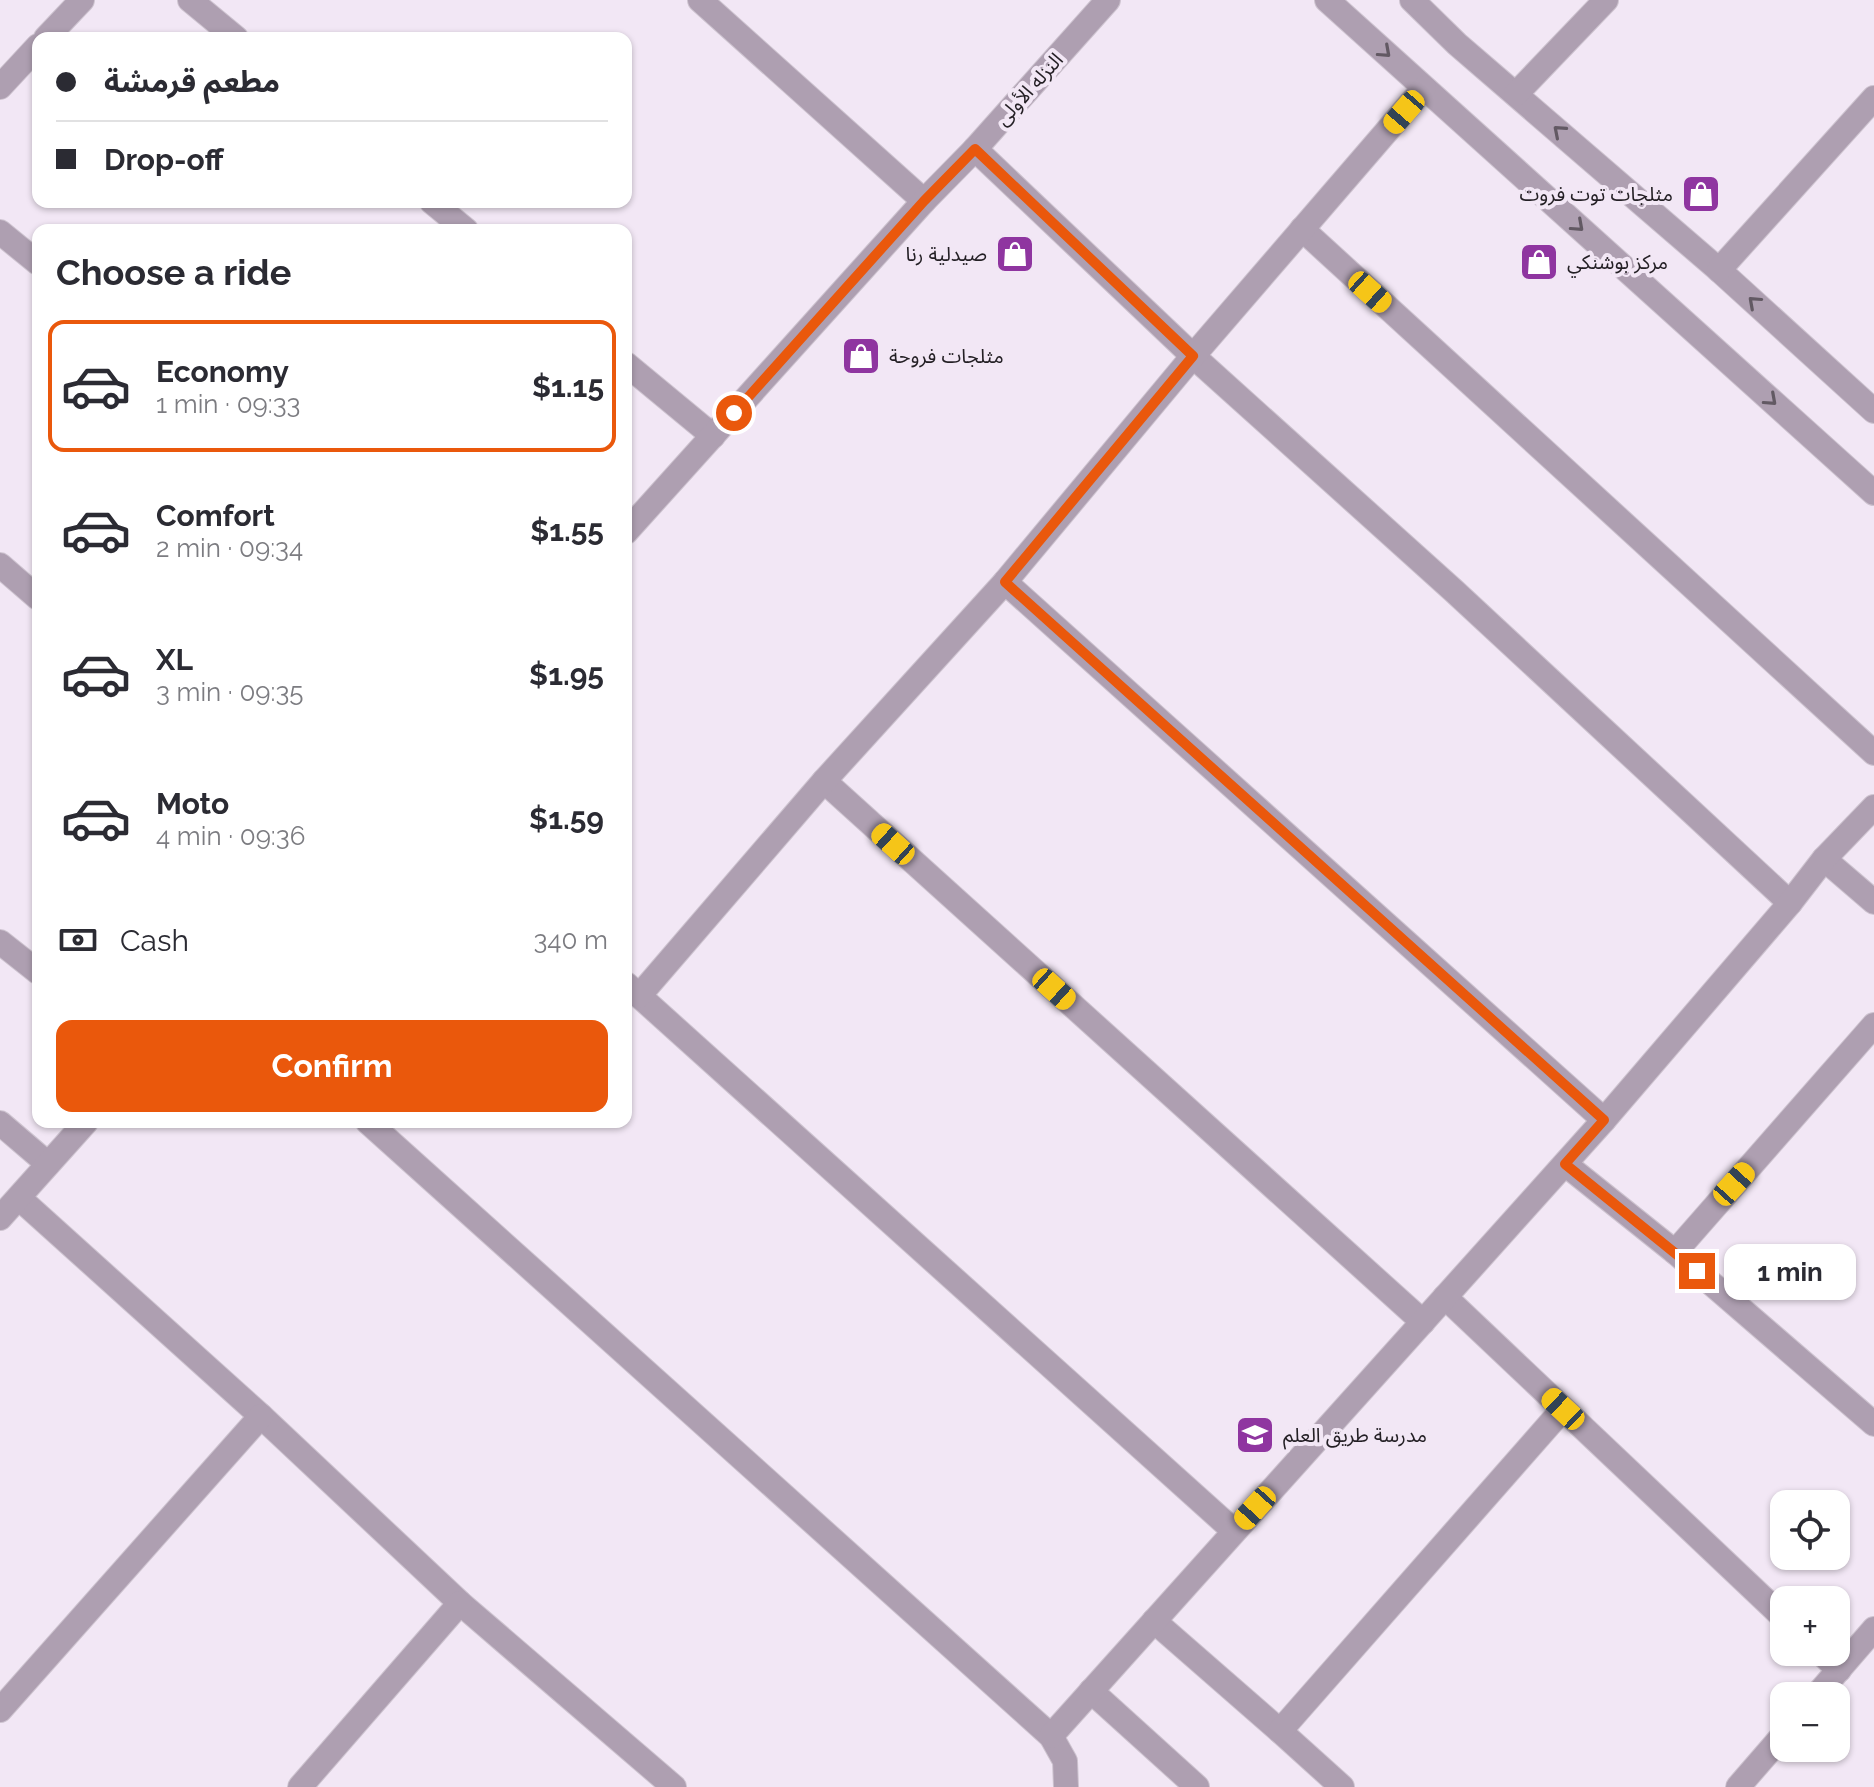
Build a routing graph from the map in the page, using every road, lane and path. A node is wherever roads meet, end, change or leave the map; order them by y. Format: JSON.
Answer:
{"nodes":[{"id":1,"x":82,"y":0,"type":"edge"},
{"id":2,"x":190,"y":0,"type":"edge"},
{"id":3,"x":700,"y":0,"type":"edge"},
{"id":4,"x":1108,"y":0,"type":"edge"},
{"id":5,"x":1327,"y":0,"type":"edge"},
{"id":6,"x":1412,"y":0,"type":"edge"},
{"id":7,"x":1606,"y":0,"type":"edge"},
{"id":8,"x":52,"y":32,"type":"edge"},
{"id":9,"x":229,"y":32,"type":"edge"},
{"id":10,"x":32,"y":52,"type":"edge"},
{"id":11,"x":0,"y":87,"type":"edge"},
{"id":12,"x":1424,"y":88,"type":"junction"},
{"id":13,"x":1516,"y":94,"type":"junction"},
{"id":14,"x":1874,"y":98,"type":"edge"},
{"id":15,"x":975,"y":149,"type":"junction"},
{"id":16,"x":924,"y":201,"type":"junction"},
{"id":17,"x":439,"y":208,"type":"edge"},
{"id":18,"x":459,"y":224,"type":"edge"},
{"id":19,"x":1302,"y":229,"type":"junction"},
{"id":20,"x":0,"y":232,"type":"edge"},
{"id":21,"x":32,"y":258,"type":"edge"},
{"id":22,"x":1719,"y":270,"type":"junction"},
{"id":23,"x":1193,"y":356,"type":"junction"},
{"id":24,"x":632,"y":369,"type":"edge"},
{"id":25,"x":1874,"y":411,"type":"edge"},
{"id":26,"x":713,"y":436,"type":"junction"},
{"id":27,"x":1874,"y":493,"type":"edge"},
{"id":28,"x":632,"y":525,"type":"edge"},
{"id":29,"x":0,"y":565,"type":"edge"},
{"id":30,"x":1005,"y":582,"type":"junction"},
{"id":31,"x":32,"y":593,"type":"edge"},
{"id":32,"x":1874,"y":753,"type":"edge"},
{"id":33,"x":824,"y":781,"type":"junction"},
{"id":34,"x":1874,"y":807,"type":"edge"},
{"id":35,"x":1824,"y":859,"type":"junction"},
{"id":36,"x":1874,"y":902,"type":"edge"},
{"id":37,"x":1790,"y":903,"type":"junction"},
{"id":38,"x":0,"y":942,"type":"edge"},
{"id":39,"x":32,"y":967,"type":"edge"},
{"id":40,"x":633,"y":990,"type":"edge"},
{"id":41,"x":1874,"y":1025,"type":"edge"},
{"id":42,"x":1604,"y":1120,"type":"junction"},
{"id":43,"x":0,"y":1123,"type":"edge"},
{"id":44,"x":81,"y":1128,"type":"edge"},
{"id":45,"x":375,"y":1128,"type":"edge"},
{"id":46,"x":48,"y":1164,"type":"junction"},
{"id":47,"x":1565,"y":1164,"type":"junction"},
{"id":48,"x":19,"y":1198,"type":"junction"},
{"id":49,"x":0,"y":1218,"type":"edge"},
{"id":50,"x":1675,"y":1252,"type":"junction"},
{"id":51,"x":1445,"y":1297,"type":"junction"},
{"id":52,"x":1423,"y":1322,"type":"junction"},
{"id":53,"x":1563,"y":1409,"type":"junction"},
{"id":54,"x":261,"y":1416,"type":"junction"},
{"id":55,"x":1874,"y":1424,"type":"edge"},
{"id":56,"x":1234,"y":1531,"type":"junction"},
{"id":57,"x":460,"y":1603,"type":"junction"},
{"id":58,"x":1770,"y":1605,"type":"edge"},
{"id":59,"x":1154,"y":1621,"type":"junction"},
{"id":60,"x":1874,"y":1629,"type":"edge"},
{"id":61,"x":1835,"y":1666,"type":"edge"},
{"id":62,"x":1839,"y":1670,"type":"junction"},
{"id":63,"x":1828,"y":1682,"type":"edge"},
{"id":64,"x":1091,"y":1691,"type":"junction"},
{"id":65,"x":0,"y":1710,"type":"edge"},
{"id":66,"x":1280,"y":1731,"type":"junction"},
{"id":67,"x":1051,"y":1736,"type":"junction"},
{"id":68,"x":1770,"y":1750,"type":"edge"},
{"id":69,"x":300,"y":1787,"type":"edge"},
{"id":70,"x":674,"y":1787,"type":"edge"},
{"id":71,"x":1066,"y":1787,"type":"edge"},
{"id":72,"x":1197,"y":1787,"type":"edge"},
{"id":73,"x":1342,"y":1787,"type":"edge"},
{"id":74,"x":1738,"y":1787,"type":"edge"}],
"edges":[{"from":1,"to":8,"type":"street"},
{"from":2,"to":9,"type":"street"},
{"from":3,"to":16,"type":"street"},
{"from":4,"to":15,"type":"street","name":"النزله الأولى"},
{"from":5,"to":12,"type":"street","one_way":true},
{"from":6,"to":13,"type":"street"},
{"from":7,"to":13,"type":"street"},
{"from":10,"to":11,"type":"street"},
{"from":12,"to":19,"type":"street"},
{"from":12,"to":27,"type":"street","one_way":true},
{"from":22,"to":13,"type":"street","one_way":true},
{"from":14,"to":22,"type":"street"},
{"from":15,"to":16,"type":"street","name":"النزله الأولى"},
{"from":15,"to":23,"type":"street"},
{"from":16,"to":26,"type":"street","name":"النزله الأولى"},
{"from":17,"to":18,"type":"street"},
{"from":19,"to":23,"type":"street"},
{"from":19,"to":32,"type":"street"},
{"from":20,"to":21,"type":"street"},
{"from":25,"to":22,"type":"street","one_way":true},
{"from":23,"to":30,"type":"street"},
{"from":23,"to":37,"type":"street"},
{"from":24,"to":26,"type":"street"},
{"from":26,"to":28,"type":"street","name":"النزله الأولى"},
{"from":29,"to":31,"type":"street"},
{"from":30,"to":33,"type":"street"},
{"from":30,"to":42,"type":"street"},
{"from":33,"to":40,"type":"street"},
{"from":33,"to":52,"type":"street"},
{"from":34,"to":35,"type":"street"},
{"from":35,"to":36,"type":"street"},
{"from":35,"to":37,"type":"street"},
{"from":37,"to":42,"type":"street"},
{"from":38,"to":39,"type":"street"},
{"from":40,"to":56,"type":"street"},
{"from":41,"to":50,"type":"street"},
{"from":42,"to":47,"type":"street"},
{"from":43,"to":46,"type":"street"},
{"from":44,"to":46,"type":"street"},
{"from":45,"to":67,"type":"street"},
{"from":46,"to":48,"type":"street"},
{"from":47,"to":50,"type":"street"},
{"from":47,"to":51,"type":"street"},
{"from":48,"to":49,"type":"street"},
{"from":48,"to":54,"type":"street"},
{"from":50,"to":55,"type":"street"},
{"from":51,"to":52,"type":"street"},
{"from":51,"to":53,"type":"street"},
{"from":52,"to":56,"type":"street"},
{"from":53,"to":58,"type":"street"},
{"from":53,"to":66,"type":"street"},
{"from":54,"to":57,"type":"street"},
{"from":54,"to":65,"type":"street"},
{"from":56,"to":59,"type":"street"},
{"from":57,"to":69,"type":"street"},
{"from":57,"to":70,"type":"street"},
{"from":59,"to":64,"type":"street"},
{"from":59,"to":66,"type":"street"},
{"from":60,"to":62,"type":"street"},
{"from":61,"to":62,"type":"street"},
{"from":62,"to":63,"type":"street"},
{"from":64,"to":67,"type":"street"},
{"from":64,"to":72,"type":"street"},
{"from":66,"to":73,"type":"street"},
{"from":67,"to":71,"type":"street"},
{"from":68,"to":74,"type":"street"}]}
